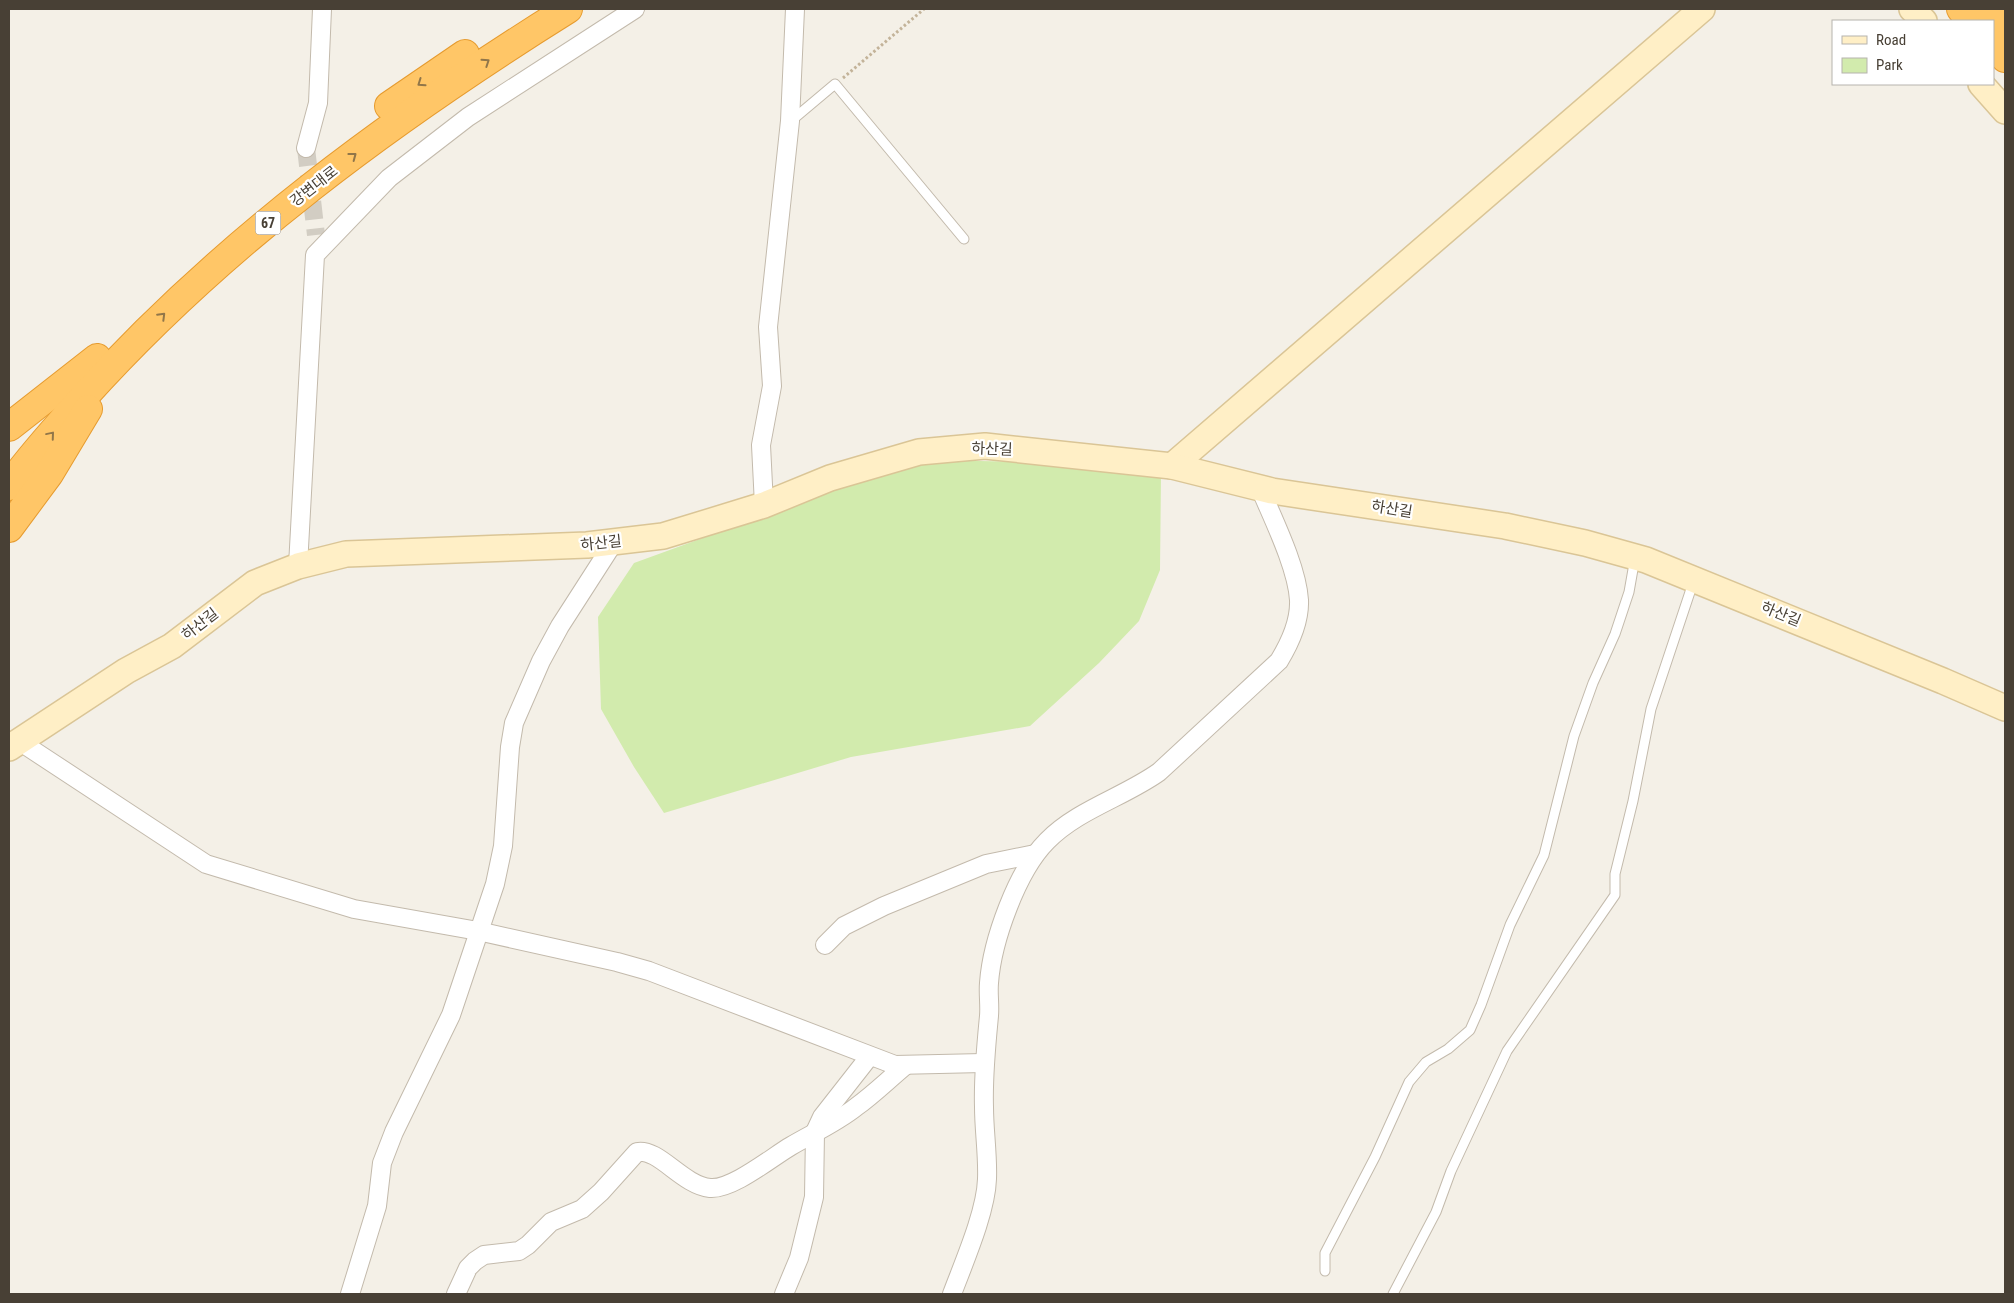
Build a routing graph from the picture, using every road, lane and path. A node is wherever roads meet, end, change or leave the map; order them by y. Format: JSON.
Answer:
{"nodes":[{"id":1,"x":322,"y":9,"type":"edge"},
{"id":2,"x":536,"y":9,"type":"edge"},
{"id":3,"x":568,"y":9,"type":"edge"},
{"id":4,"x":636,"y":9,"type":"edge"},
{"id":5,"x":795,"y":9,"type":"edge"},
{"id":6,"x":924,"y":9,"type":"edge"},
{"id":7,"x":1702,"y":9,"type":"edge"},
{"id":8,"x":1912,"y":9,"type":"edge"},
{"id":9,"x":1961,"y":9,"type":"edge"},
{"id":10,"x":1988,"y":9,"type":"edge"},
{"id":11,"x":1923,"y":20,"type":"edge"},
{"id":12,"x":1971,"y":20,"type":"edge"},
{"id":13,"x":2005,"y":28,"type":"edge"},
{"id":14,"x":1994,"y":45,"type":"edge"},
{"id":15,"x":2005,"y":58,"type":"edge"},
{"id":16,"x":835,"y":84,"type":"junction"},
{"id":17,"x":1982,"y":85,"type":"edge"},
{"id":18,"x":2005,"y":111,"type":"edge"},
{"id":19,"x":790,"y":121,"type":"junction"},
{"id":20,"x":306,"y":148,"type":"tunnel mouth"},
{"id":21,"x":316,"y":235,"type":"tunnel mouth"},
{"id":22,"x":964,"y":239,"type":"dead end"},
{"id":23,"x":315,"y":255,"type":"junction"},
{"id":24,"x":104,"y":362,"type":"junction"},
{"id":25,"x":9,"y":427,"type":"edge"},
{"id":26,"x":9,"y":459,"type":"edge"},
{"id":27,"x":1172,"y":466,"type":"junction"},
{"id":28,"x":9,"y":486,"type":"edge"},
{"id":29,"x":1260,"y":488,"type":"junction"},
{"id":30,"x":764,"y":505,"type":"junction"},
{"id":31,"x":9,"y":528,"type":"edge"},
{"id":32,"x":614,"y":542,"type":"junction"},
{"id":33,"x":1635,"y":557,"type":"junction"},
{"id":34,"x":298,"y":566,"type":"junction"},
{"id":35,"x":1694,"y":580,"type":"junction"},
{"id":36,"x":2005,"y":708,"type":"edge"},
{"id":37,"x":14,"y":745,"type":"edge"},
{"id":38,"x":1035,"y":854,"type":"junction"},
{"id":39,"x":478,"y":931,"type":"junction"},
{"id":40,"x":825,"y":945,"type":"dead end"},
{"id":41,"x":869,"y":1057,"type":"junction"},
{"id":42,"x":984,"y":1063,"type":"junction"},
{"id":43,"x":906,"y":1065,"type":"junction"},
{"id":44,"x":815,"y":1132,"type":"junction"},
{"id":45,"x":1325,"y":1271,"type":"dead end"},
{"id":46,"x":350,"y":1294,"type":"edge"},
{"id":47,"x":456,"y":1294,"type":"edge"},
{"id":48,"x":784,"y":1294,"type":"edge"},
{"id":49,"x":952,"y":1294,"type":"edge"},
{"id":50,"x":1393,"y":1294,"type":"edge"}],
"edges":[{"from":1,"to":20,"type":"street"},
{"from":2,"to":24,"type":"highway","name":"강변대로","number":"67","one_way":true},
{"from":24,"to":3,"type":"highway","name":"강변대로","number":"67","one_way":true},
{"from":4,"to":23,"type":"street"},
{"from":5,"to":19,"type":"street"},
{"from":6,"to":16,"type":"path"},
{"from":7,"to":27,"type":"street"},
{"from":8,"to":11,"type":"street"},
{"from":9,"to":12,"type":"highway"},
{"from":10,"to":13,"type":"highway"},
{"from":14,"to":15,"type":"highway"},
{"from":16,"to":19,"type":"lane"},
{"from":16,"to":22,"type":"lane"},
{"from":17,"to":18,"type":"street"},
{"from":19,"to":30,"type":"street"},
{"from":21,"to":23,"type":"street"},
{"from":23,"to":34,"type":"street"},
{"from":24,"to":25,"type":"highway"},
{"from":24,"to":26,"type":"highway","name":"강변대로","number":"67"},
{"from":28,"to":24,"type":"highway","name":"강변대로","number":"67","one_way":true},
{"from":24,"to":31,"type":"highway"},
{"from":27,"to":29,"type":"street","name":"하산길"},
{"from":27,"to":30,"type":"street","name":"하산길"},
{"from":29,"to":33,"type":"street","name":"하산길"},
{"from":29,"to":38,"type":"street"},
{"from":30,"to":32,"type":"street","name":"하산길"},
{"from":32,"to":34,"type":"street","name":"하산길"},
{"from":32,"to":39,"type":"street"},
{"from":33,"to":35,"type":"street","name":"하산길"},
{"from":33,"to":45,"type":"lane"},
{"from":34,"to":37,"type":"street","name":"하산길"},
{"from":35,"to":36,"type":"street","name":"하산길"},
{"from":35,"to":50,"type":"lane"},
{"from":37,"to":39,"type":"street"},
{"from":38,"to":40,"type":"street"},
{"from":38,"to":42,"type":"street"},
{"from":39,"to":41,"type":"street"},
{"from":39,"to":46,"type":"street"},
{"from":41,"to":43,"type":"street"},
{"from":41,"to":44,"type":"street"},
{"from":42,"to":43,"type":"street"},
{"from":42,"to":49,"type":"street"},
{"from":43,"to":44,"type":"street"},
{"from":44,"to":47,"type":"street"},
{"from":44,"to":48,"type":"street"}]}
